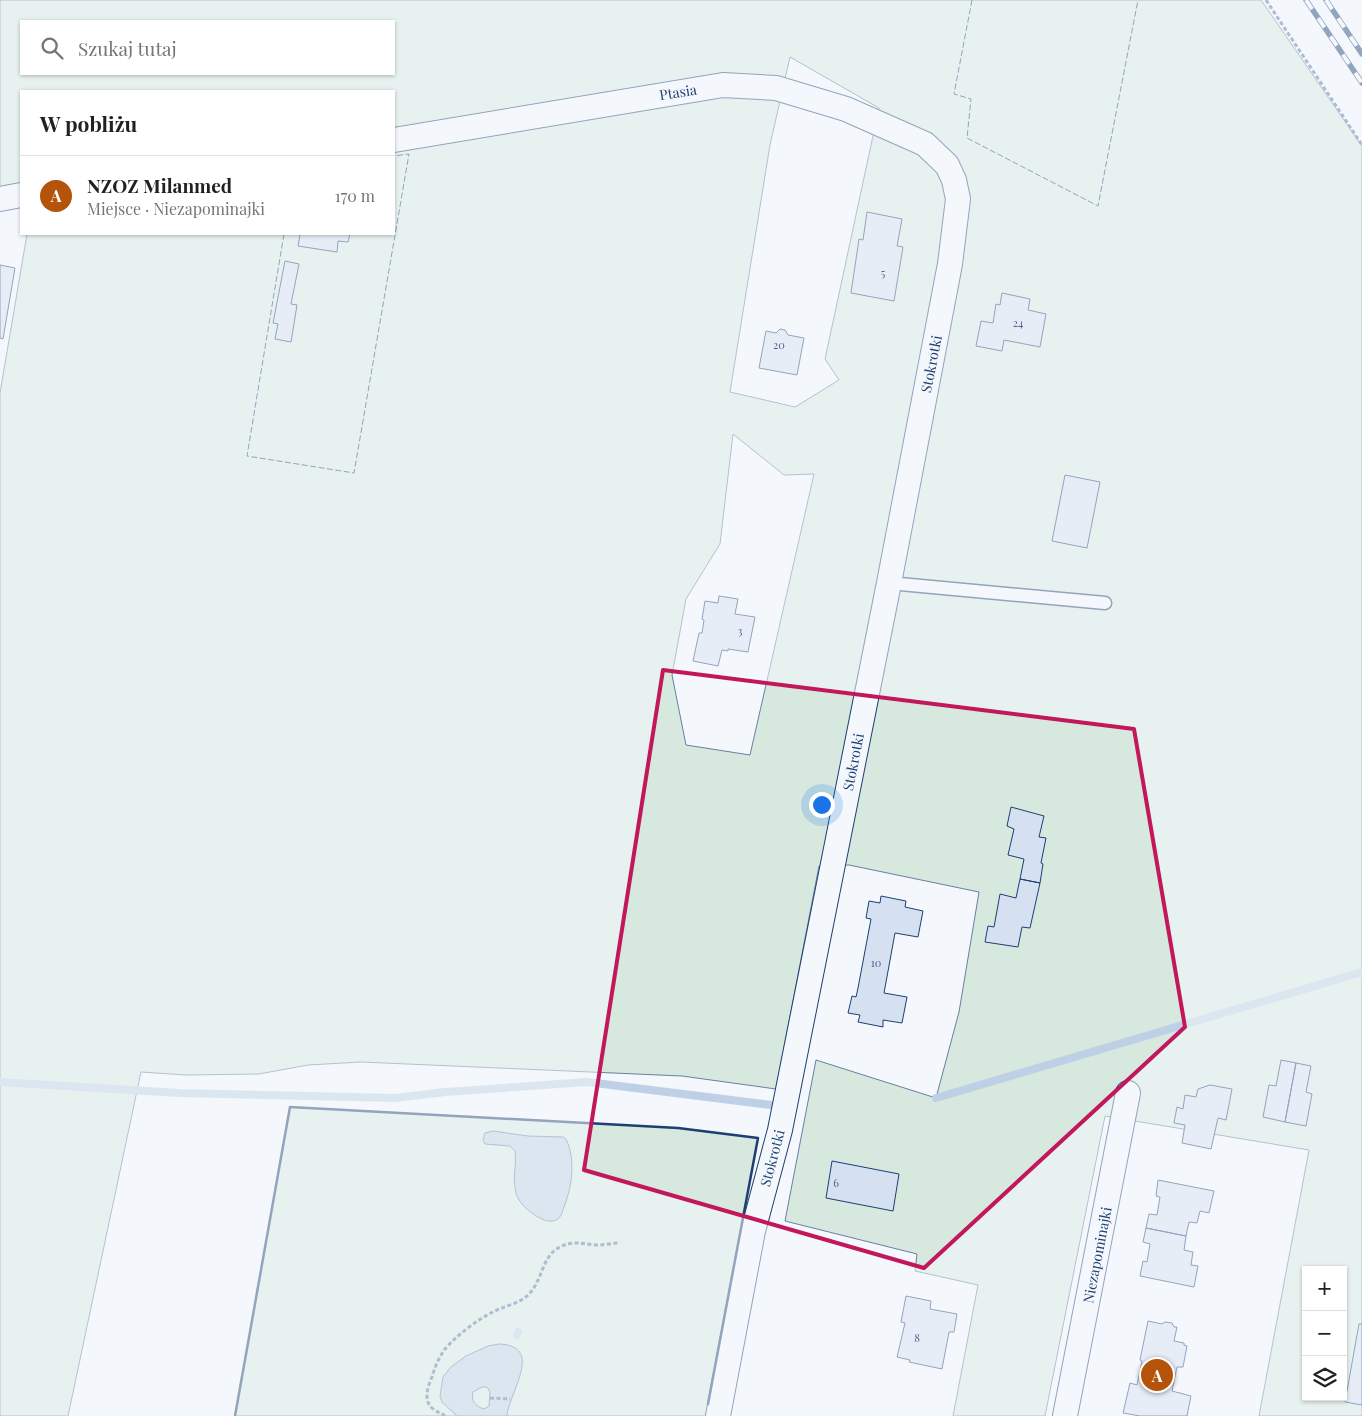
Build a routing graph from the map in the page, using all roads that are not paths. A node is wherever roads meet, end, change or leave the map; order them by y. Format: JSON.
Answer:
{"nodes":[{"id":1,"x":395,"y":140,"type":"edge"},
{"id":2,"x":947,"y":165,"type":"joint"},
{"id":3,"x":20,"y":196,"type":"edge"},
{"id":4,"x":0,"y":198,"type":"edge"},
{"id":5,"x":889,"y":583,"type":"junction"},
{"id":6,"x":1105,"y":603,"type":"dead end"},
{"id":7,"x":1128,"y":1093,"type":"dead end"},
{"id":8,"x":718,"y":1416,"type":"edge"},
{"id":9,"x":1065,"y":1416,"type":"edge"}],
"edges":[{"from":1,"to":2,"type":"street","name":"Ptasia"},
{"from":2,"to":5,"type":"street","name":"Stokrotki"},
{"from":3,"to":4,"type":"street"},
{"from":5,"to":6,"type":"lane"},
{"from":5,"to":8,"type":"street","name":"Stokrotki"},
{"from":7,"to":9,"type":"street","name":"Niezapominajki"}]}
